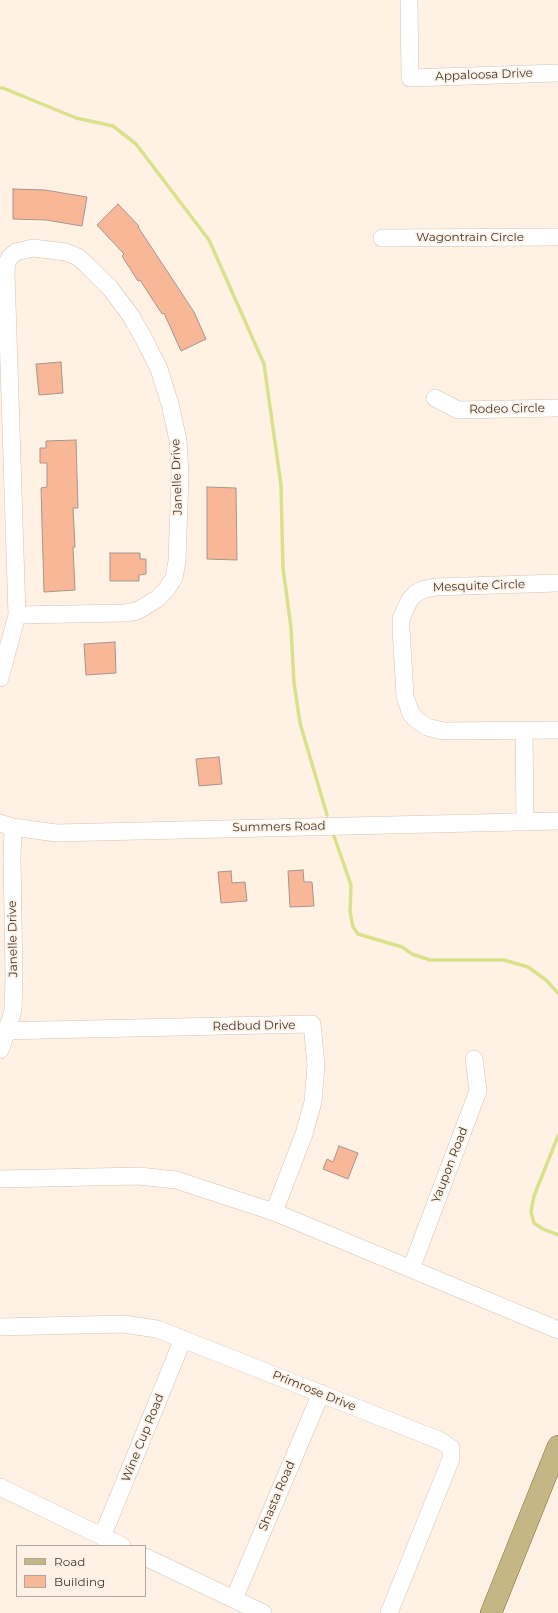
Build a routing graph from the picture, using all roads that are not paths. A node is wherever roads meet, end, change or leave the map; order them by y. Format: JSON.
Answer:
{"nodes":[{"id":1,"x":409,"y":0,"type":"edge"},
{"id":2,"x":558,"y":72,"type":"edge"},
{"id":3,"x":558,"y":237,"type":"edge"},
{"id":4,"x":382,"y":238,"type":"dead end"},
{"id":5,"x":435,"y":398,"type":"dead end"},
{"id":6,"x":558,"y":408,"type":"edge"},
{"id":7,"x":558,"y":583,"type":"edge"},
{"id":8,"x":17,"y":615,"type":"junction"},
{"id":9,"x":0,"y":678,"type":"edge"},
{"id":10,"x":558,"y":730,"type":"edge"},
{"id":11,"x":524,"y":731,"type":"junction"},
{"id":12,"x":558,"y":821,"type":"edge"},
{"id":13,"x":525,"y":822,"type":"junction"},
{"id":14,"x":7,"y":825,"type":"edge"},
{"id":15,"x":4,"y":1031,"type":"edge"},
{"id":16,"x":0,"y":1050,"type":"edge"},
{"id":17,"x":474,"y":1059,"type":"dead end"},
{"id":18,"x":0,"y":1179,"type":"edge"},
{"id":19,"x":274,"y":1212,"type":"junction"},
{"id":20,"x":411,"y":1269,"type":"junction"},
{"id":21,"x":0,"y":1326,"type":"edge"},
{"id":22,"x":558,"y":1330,"type":"edge"},
{"id":23,"x":184,"y":1339,"type":"junction"},
{"id":24,"x":321,"y":1393,"type":"junction"},
{"id":25,"x":558,"y":1446,"type":"edge"},
{"id":26,"x":0,"y":1487,"type":"edge"},
{"id":27,"x":102,"y":1537,"type":"junction"},
{"id":28,"x":120,"y":1545,"type":"edge"},
{"id":29,"x":146,"y":1557,"type":"edge"},
{"id":30,"x":234,"y":1599,"type":"junction"},
{"id":31,"x":262,"y":1613,"type":"edge"},
{"id":32,"x":389,"y":1613,"type":"edge"},
{"id":33,"x":491,"y":1613,"type":"edge"}],
"edges":[{"from":1,"to":2,"type":"street","name":"Appaloosa Drive"},
{"from":3,"to":4,"type":"street","name":"Wagontrain Circle"},
{"from":5,"to":6,"type":"street","name":"Rodeo Circle"},
{"from":7,"to":11,"type":"street","name":"Mesquite Circle"},
{"from":8,"to":8,"type":"street","name":"Janelle Drive"},
{"from":8,"to":9,"type":"street","name":"Janelle Drive"},
{"from":10,"to":11,"type":"street","name":"Mesquite Circle"},
{"from":11,"to":13,"type":"street"},
{"from":12,"to":13,"type":"street","name":"Summers Road"},
{"from":13,"to":14,"type":"street","name":"Summers Road"},
{"from":14,"to":15,"type":"street","name":"Janelle Drive"},
{"from":15,"to":16,"type":"street","name":"Janelle Drive"},
{"from":15,"to":19,"type":"street","name":"Redbud Drive"},
{"from":17,"to":20,"type":"street","name":"Yaupon Road"},
{"from":18,"to":19,"type":"street"},
{"from":19,"to":20,"type":"street"},
{"from":20,"to":22,"type":"street"},
{"from":21,"to":23,"type":"street","name":"Primrose Drive"},
{"from":23,"to":24,"type":"street","name":"Primrose Drive"},
{"from":23,"to":27,"type":"street","name":"Wine Cup Road"},
{"from":24,"to":30,"type":"street","name":"Shasta Road"},
{"from":24,"to":32,"type":"street","name":"Primrose Drive"},
{"from":25,"to":33,"type":"main road"},
{"from":26,"to":27,"type":"street"},
{"from":27,"to":28,"type":"street"},
{"from":29,"to":30,"type":"street"},
{"from":30,"to":31,"type":"street"}]}
